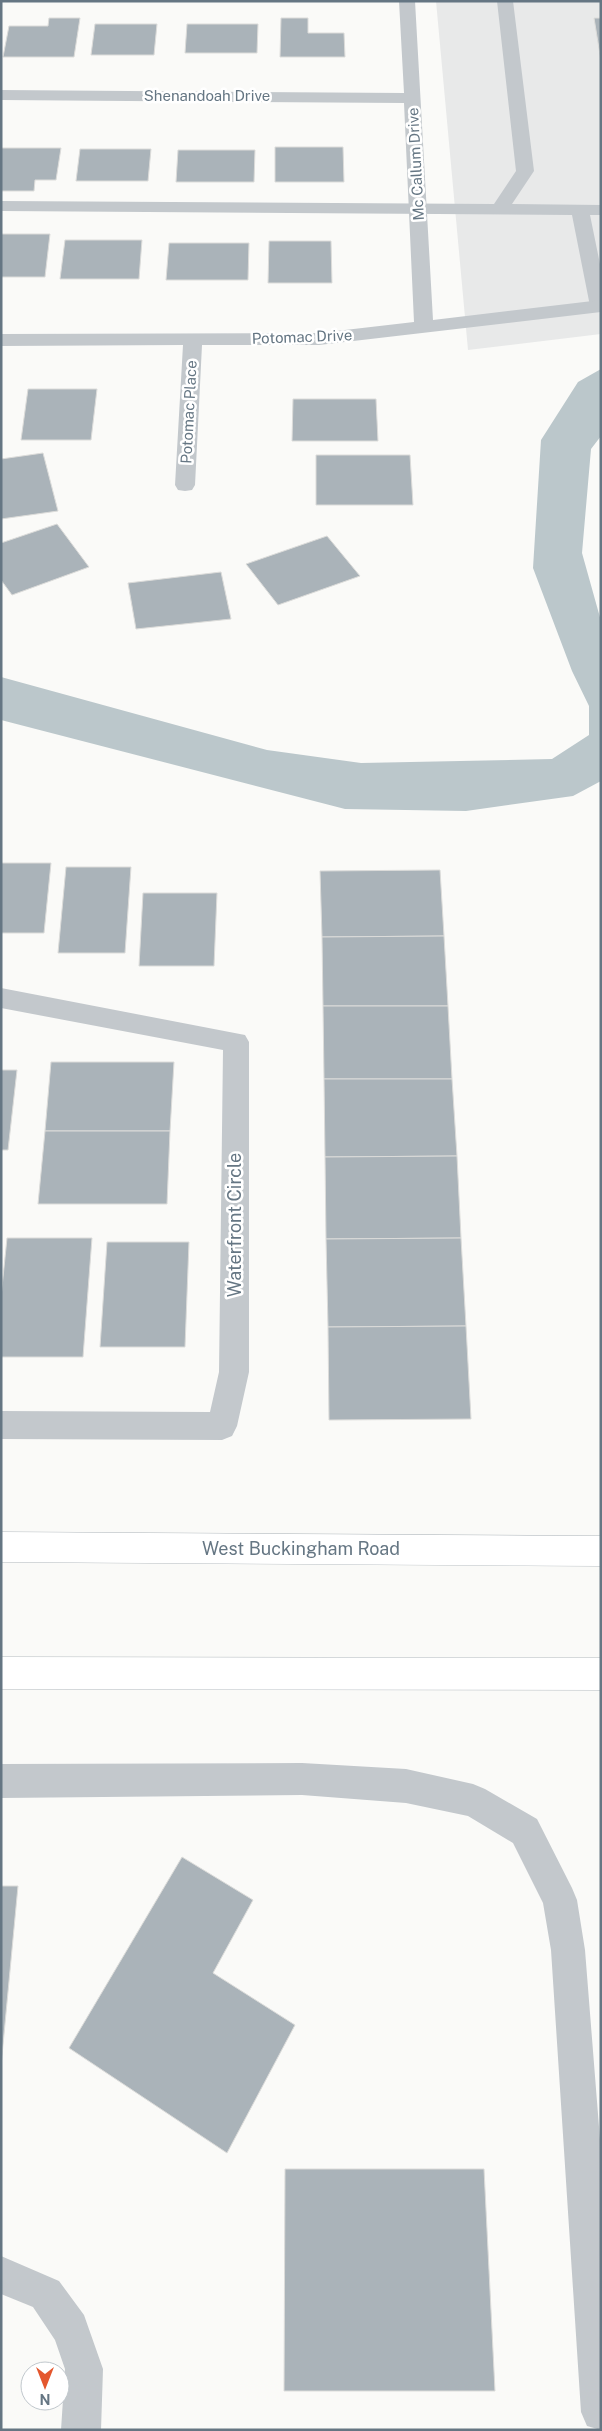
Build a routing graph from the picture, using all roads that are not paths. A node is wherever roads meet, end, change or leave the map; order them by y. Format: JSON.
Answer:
{"nodes":[{"id":1,"x":407,"y":1,"type":"edge"},
{"id":2,"x":505,"y":1,"type":"edge"},
{"id":3,"x":1,"y":95,"type":"edge"},
{"id":4,"x":413,"y":98,"type":"junction"},
{"id":5,"x":1,"y":206,"type":"edge"},
{"id":6,"x":418,"y":209,"type":"junction"},
{"id":7,"x":500,"y":209,"type":"junction"},
{"id":8,"x":580,"y":210,"type":"junction"},
{"id":9,"x":601,"y":210,"type":"edge"},
{"id":10,"x":600,"y":306,"type":"edge"},
{"id":11,"x":424,"y":326,"type":"junction"},
{"id":12,"x":1,"y":340,"type":"edge"},
{"id":13,"x":193,"y":340,"type":"junction"},
{"id":14,"x":185,"y":485,"type":"dead end"},
{"id":15,"x":1,"y":998,"type":"edge"},
{"id":16,"x":1,"y":1425,"type":"edge"},
{"id":17,"x":1,"y":1547,"type":"edge"},
{"id":18,"x":601,"y":1551,"type":"edge"},
{"id":19,"x":1,"y":1673,"type":"edge"},
{"id":20,"x":601,"y":1674,"type":"edge"},
{"id":21,"x":1,"y":1781,"type":"edge"},
{"id":22,"x":1,"y":2275,"type":"edge"},
{"id":23,"x":601,"y":2412,"type":"edge"},
{"id":24,"x":81,"y":2430,"type":"edge"}],
"edges":[{"from":1,"to":4,"type":"street","name":"Mc Callum Drive"},
{"from":2,"to":7,"type":"street"},
{"from":3,"to":4,"type":"street","name":"Shenandoah Drive"},
{"from":4,"to":6,"type":"street","name":"Mc Callum Drive"},
{"from":5,"to":6,"type":"street"},
{"from":6,"to":7,"type":"street"},
{"from":6,"to":11,"type":"street","name":"Mc Callum Drive"},
{"from":7,"to":8,"type":"street"},
{"from":8,"to":9,"type":"street"},
{"from":8,"to":10,"type":"street"},
{"from":10,"to":11,"type":"street","name":"Potomac Drive"},
{"from":11,"to":13,"type":"street","name":"Potomac Drive"},
{"from":12,"to":13,"type":"street","name":"Potomac Drive"},
{"from":13,"to":14,"type":"street","name":"Potomac Place"},
{"from":15,"to":16,"type":"street","name":"Waterfront Circle"},
{"from":17,"to":18,"type":"main road","name":"West Buckingham Road"},
{"from":19,"to":20,"type":"main road"},
{"from":21,"to":23,"type":"street"},
{"from":22,"to":24,"type":"street"}]}
